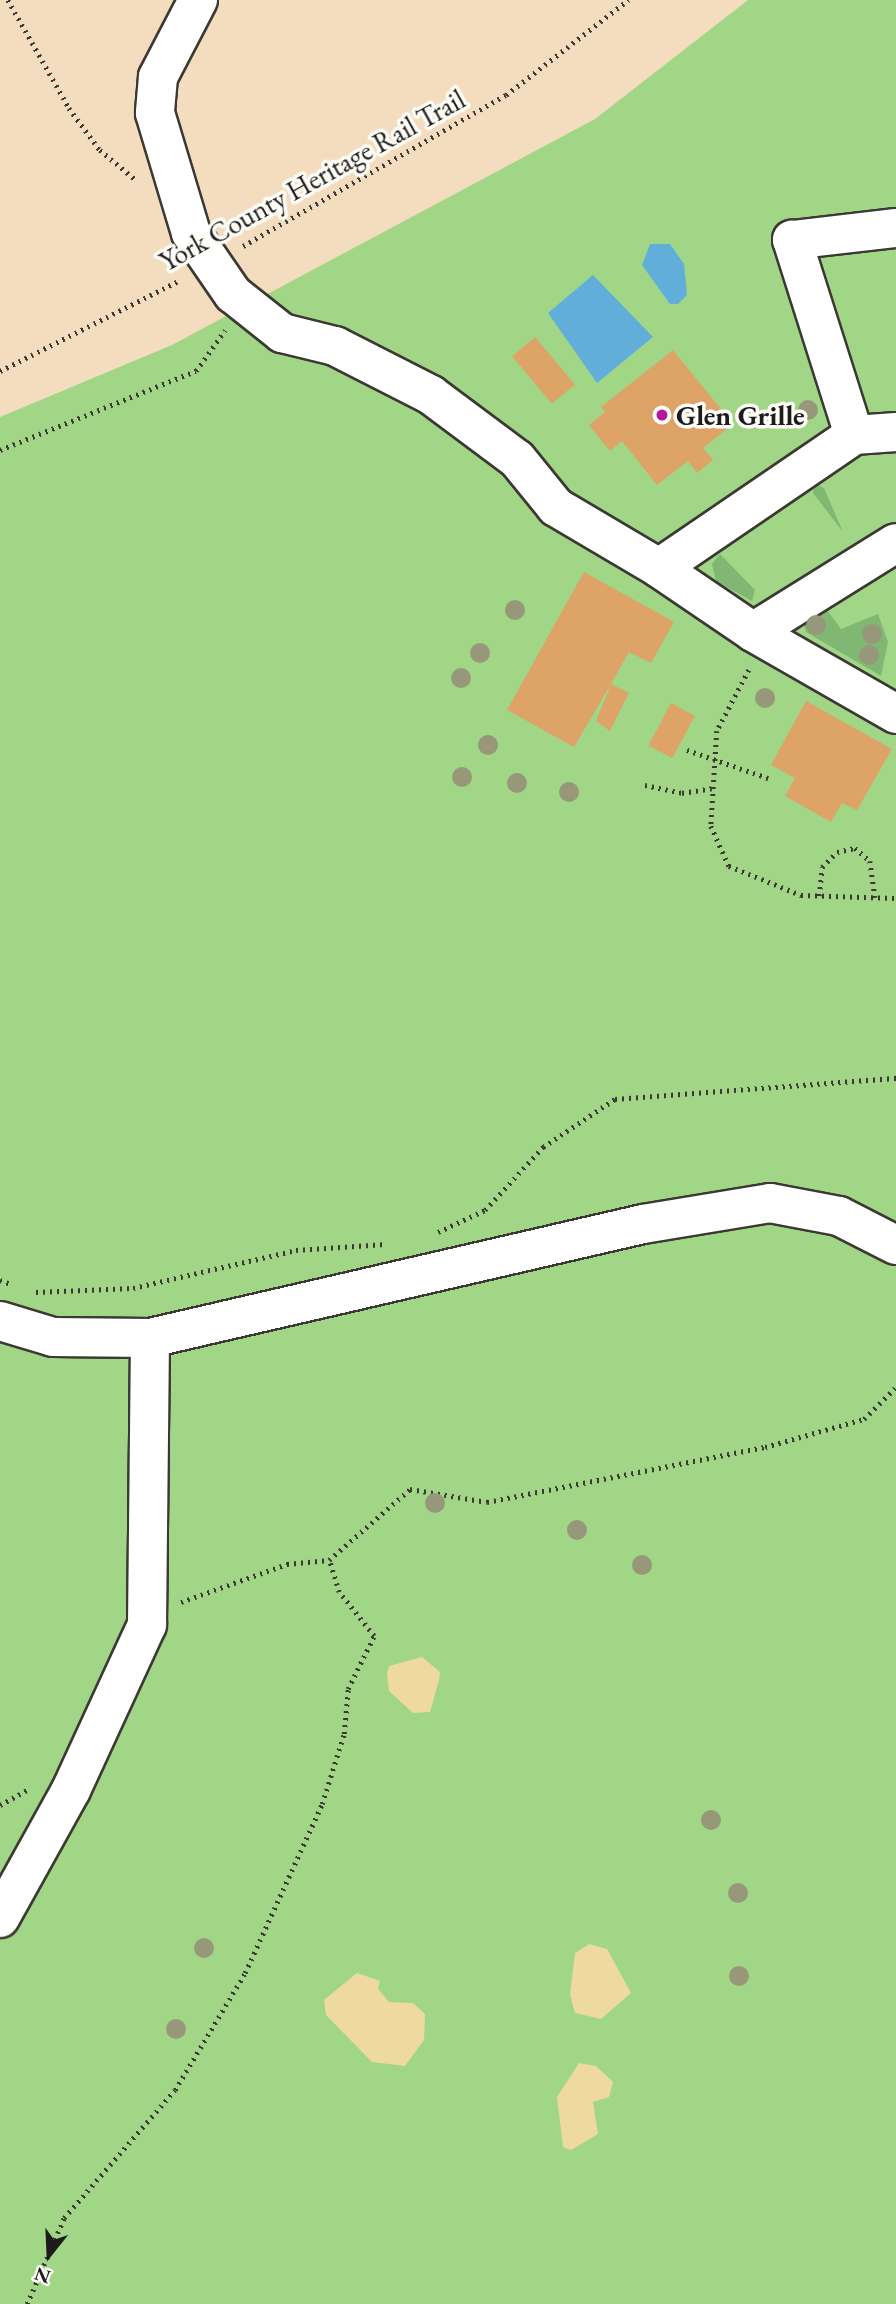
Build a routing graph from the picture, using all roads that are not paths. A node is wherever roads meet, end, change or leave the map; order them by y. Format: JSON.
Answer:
{"nodes":[{"id":1,"x":198,"y":0,"type":"edge"},
{"id":2,"x":896,"y":228,"type":"edge"},
{"id":3,"x":896,"y":432,"type":"edge"},
{"id":4,"x":854,"y":435,"type":"junction"},
{"id":5,"x":896,"y":543,"type":"edge"},
{"id":6,"x":659,"y":568,"type":"junction"},
{"id":7,"x":752,"y":649,"type":"junction"},
{"id":8,"x":896,"y":714,"type":"edge"},
{"id":9,"x":896,"y":1245,"type":"edge"},
{"id":10,"x":0,"y":1321,"type":"edge"},
{"id":11,"x":150,"y":1338,"type":"junction"},
{"id":12,"x":0,"y":1919,"type":"edge"}],
"edges":[{"from":1,"to":6,"type":"street"},
{"from":2,"to":4,"type":"street"},
{"from":3,"to":4,"type":"street"},
{"from":4,"to":6,"type":"street"},
{"from":5,"to":7,"type":"street"},
{"from":6,"to":7,"type":"street"},
{"from":7,"to":8,"type":"street"},
{"from":9,"to":11,"type":"street"},
{"from":10,"to":11,"type":"street"},
{"from":11,"to":12,"type":"street"}]}
